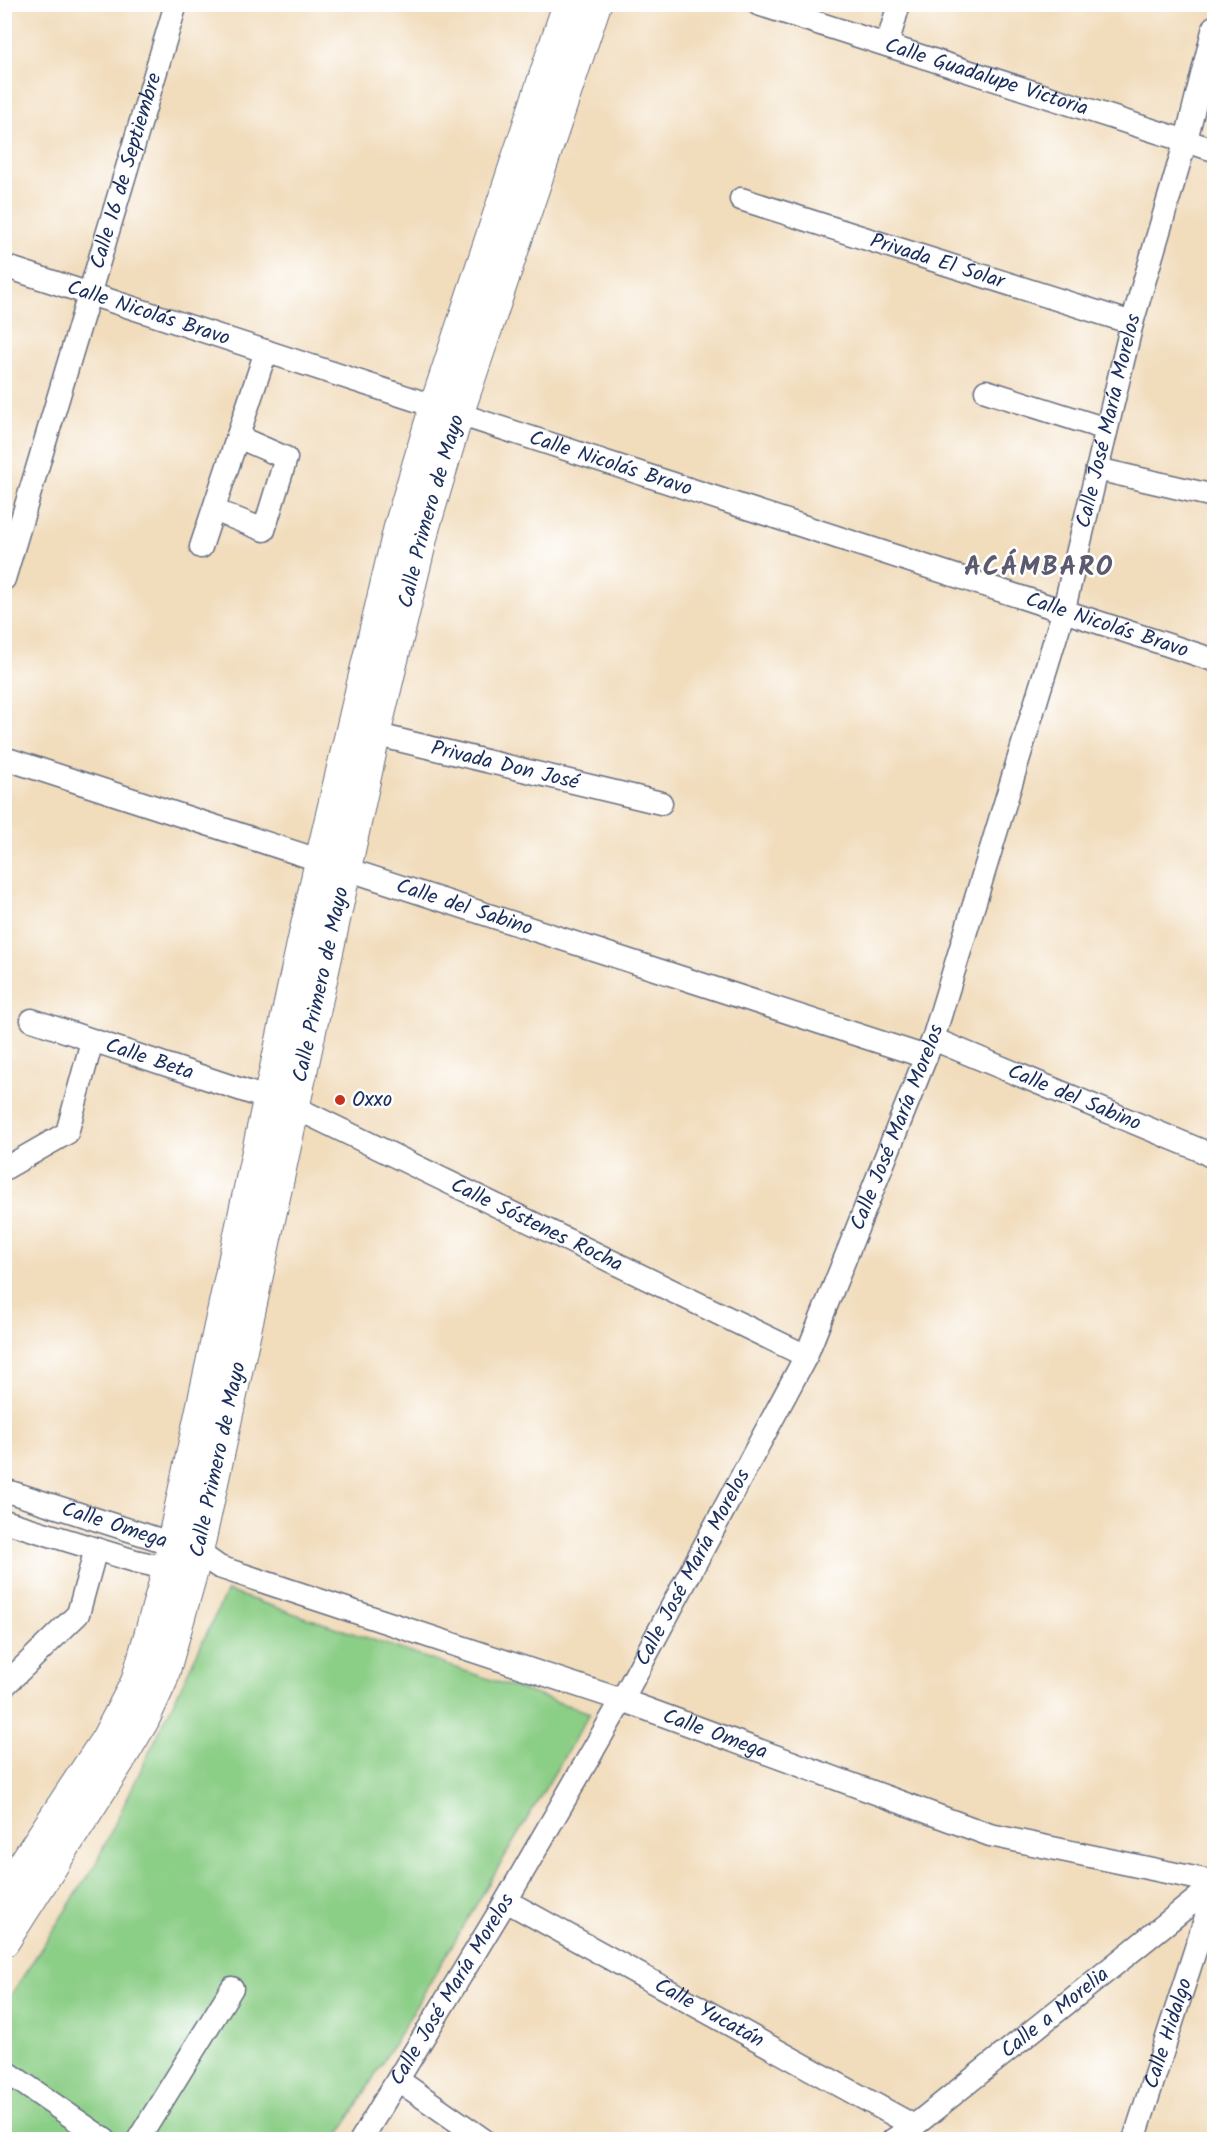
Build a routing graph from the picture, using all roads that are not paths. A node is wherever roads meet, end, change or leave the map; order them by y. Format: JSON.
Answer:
{"nodes":[{"id":1,"x":176,"y":4,"type":"edge"},
{"id":2,"x":568,"y":4,"type":"edge"},
{"id":3,"x":596,"y":4,"type":"edge"},
{"id":4,"x":758,"y":4,"type":"edge"},
{"id":5,"x":899,"y":4,"type":"edge"},
{"id":6,"x":799,"y":10,"type":"edge"},
{"id":7,"x":1215,"y":27,"type":"edge"},
{"id":8,"x":887,"y":45,"type":"junction"},
{"id":9,"x":1186,"y":140,"type":"junction"},
{"id":10,"x":1215,"y":150,"type":"edge"},
{"id":11,"x":741,"y":199,"type":"dead end"},
{"id":12,"x":4,"y":266,"type":"edge"},
{"id":13,"x":91,"y":294,"type":"junction"},
{"id":14,"x":1132,"y":323,"type":"junction"},
{"id":15,"x":266,"y":351,"type":"junction"},
{"id":16,"x":987,"y":391,"type":"dead end"},
{"id":17,"x":447,"y":410,"type":"junction"},
{"id":18,"x":1106,"y":429,"type":"junction"},
{"id":19,"x":238,"y":437,"type":"junction"},
{"id":20,"x":1096,"y":469,"type":"junction"},
{"id":21,"x":1215,"y":496,"type":"edge"},
{"id":22,"x":214,"y":510,"type":"junction"},
{"id":23,"x":201,"y":547,"type":"dead end"},
{"id":24,"x":4,"y":579,"type":"edge"},
{"id":25,"x":1064,"y":613,"type":"junction"},
{"id":26,"x":1215,"y":660,"type":"edge"},
{"id":27,"x":363,"y":731,"type":"junction"},
{"id":28,"x":4,"y":758,"type":"edge"},
{"id":29,"x":661,"y":803,"type":"dead end"},
{"id":30,"x":333,"y":865,"type":"junction"},
{"id":31,"x":32,"y":1020,"type":"dead end"},
{"id":32,"x":92,"y":1041,"type":"junction"},
{"id":33,"x":929,"y":1048,"type":"junction"},
{"id":34,"x":267,"y":1099,"type":"junction"},
{"id":35,"x":296,"y":1108,"type":"junction"},
{"id":36,"x":1215,"y":1158,"type":"edge"},
{"id":37,"x":4,"y":1169,"type":"edge"},
{"id":38,"x":806,"y":1356,"type":"junction"},
{"id":39,"x":4,"y":1490,"type":"edge"},
{"id":40,"x":4,"y":1521,"type":"edge"},
{"id":41,"x":96,"y":1549,"type":"junction"},
{"id":42,"x":190,"y":1561,"type":"junction"},
{"id":43,"x":4,"y":1686,"type":"edge"},
{"id":44,"x":622,"y":1700,"type":"junction"},
{"id":45,"x":1215,"y":1884,"type":"edge"},
{"id":46,"x":1215,"y":1892,"type":"edge"},
{"id":47,"x":4,"y":1893,"type":"edge"},
{"id":48,"x":506,"y":1900,"type":"junction"},
{"id":49,"x":4,"y":1942,"type":"edge"},
{"id":50,"x":232,"y":1988,"type":"dead end"},
{"id":51,"x":4,"y":2070,"type":"edge"},
{"id":52,"x":398,"y":2080,"type":"junction"},
{"id":53,"x":914,"y":2126,"type":"junction"},
{"id":54,"x":105,"y":2139,"type":"edge"},
{"id":55,"x":138,"y":2139,"type":"edge"},
{"id":56,"x":361,"y":2139,"type":"edge"},
{"id":57,"x":484,"y":2139,"type":"edge"},
{"id":58,"x":893,"y":2139,"type":"edge"},
{"id":59,"x":1134,"y":2139,"type":"edge"}],
"edges":[{"from":1,"to":13,"type":"street","name":"Calle 16 de Septiembre"},
{"from":2,"to":17,"type":"main road","name":"Calle Primero de Mayo"},
{"from":3,"to":17,"type":"main road","name":"Calle Primero de Mayo"},
{"from":4,"to":6,"type":"street","name":"Calle Guadalupe Victoria"},
{"from":5,"to":8,"type":"street"},
{"from":6,"to":8,"type":"street","name":"Calle Guadalupe Victoria"},
{"from":7,"to":9,"type":"street","name":"Calle José María Morelos"},
{"from":8,"to":9,"type":"street","name":"Calle Guadalupe Victoria"},
{"from":9,"to":10,"type":"street","name":"Calle Guadalupe Victoria"},
{"from":9,"to":14,"type":"street","name":"Calle José María Morelos"},
{"from":11,"to":14,"type":"street","name":"Privada El Solar"},
{"from":12,"to":13,"type":"street","name":"Calle Nicolás Bravo"},
{"from":13,"to":15,"type":"street","name":"Calle Nicolás Bravo"},
{"from":13,"to":24,"type":"street","name":"Calle 16 de Septiembre"},
{"from":14,"to":18,"type":"street","name":"Calle José María Morelos"},
{"from":15,"to":17,"type":"street","name":"Calle Nicolás Bravo"},
{"from":15,"to":19,"type":"street"},
{"from":16,"to":18,"type":"street"},
{"from":17,"to":25,"type":"street","name":"Calle Nicolás Bravo"},
{"from":17,"to":27,"type":"main road","name":"Calle Primero de Mayo"},
{"from":18,"to":20,"type":"street","name":"Calle José María Morelos"},
{"from":19,"to":22,"type":"street"},
{"from":19,"to":22,"type":"street"},
{"from":20,"to":21,"type":"street"},
{"from":20,"to":25,"type":"street","name":"Calle José María Morelos"},
{"from":22,"to":23,"type":"street"},
{"from":25,"to":26,"type":"street","name":"Calle Nicolás Bravo"},
{"from":25,"to":33,"type":"street","name":"Calle José María Morelos"},
{"from":27,"to":29,"type":"street","name":"Privada Don José"},
{"from":27,"to":30,"type":"main road","name":"Calle Primero de Mayo"},
{"from":28,"to":30,"type":"street","name":"Calle del Sabino"},
{"from":30,"to":33,"type":"street","name":"Calle del Sabino"},
{"from":30,"to":34,"type":"main road","name":"Calle Primero de Mayo"},
{"from":30,"to":35,"type":"main road","name":"Calle Primero de Mayo"},
{"from":31,"to":32,"type":"street","name":"Calle Beta"},
{"from":32,"to":34,"type":"street","name":"Calle Beta"},
{"from":32,"to":37,"type":"street"},
{"from":33,"to":36,"type":"street","name":"Calle del Sabino"},
{"from":33,"to":38,"type":"street","name":"Calle José María Morelos"},
{"from":34,"to":35,"type":"street","name":"Calle Sóstenes Rocha"},
{"from":34,"to":42,"type":"main road","name":"Calle Primero de Mayo"},
{"from":35,"to":38,"type":"street","name":"Calle Sóstenes Rocha"},
{"from":35,"to":42,"type":"main road","name":"Calle Primero de Mayo"},
{"from":38,"to":44,"type":"street","name":"Calle José María Morelos"},
{"from":39,"to":42,"type":"street","name":"Calle Omega"},
{"from":40,"to":41,"type":"street","name":"Calle Omega"},
{"from":41,"to":42,"type":"street","name":"Calle Omega"},
{"from":41,"to":43,"type":"street"},
{"from":42,"to":44,"type":"street","name":"Calle Omega"},
{"from":42,"to":47,"type":"main road","name":"Calle Primero de Mayo"},
{"from":42,"to":49,"type":"main road","name":"Calle Primero de Mayo"},
{"from":44,"to":45,"type":"street","name":"Calle Omega"},
{"from":44,"to":48,"type":"street","name":"Calle José María Morelos"},
{"from":45,"to":53,"type":"street","name":"Calle a Morelia"},
{"from":46,"to":59,"type":"street","name":"Calle Hidalgo"},
{"from":48,"to":52,"type":"street","name":"Calle José María Morelos"},
{"from":48,"to":53,"type":"street","name":"Calle Yucatán"},
{"from":50,"to":55,"type":"street"},
{"from":51,"to":54,"type":"street"},
{"from":52,"to":56,"type":"street","name":"Calle José María Morelos"},
{"from":52,"to":57,"type":"street"},
{"from":53,"to":58,"type":"street","name":"Calle a Morelia"}]}
